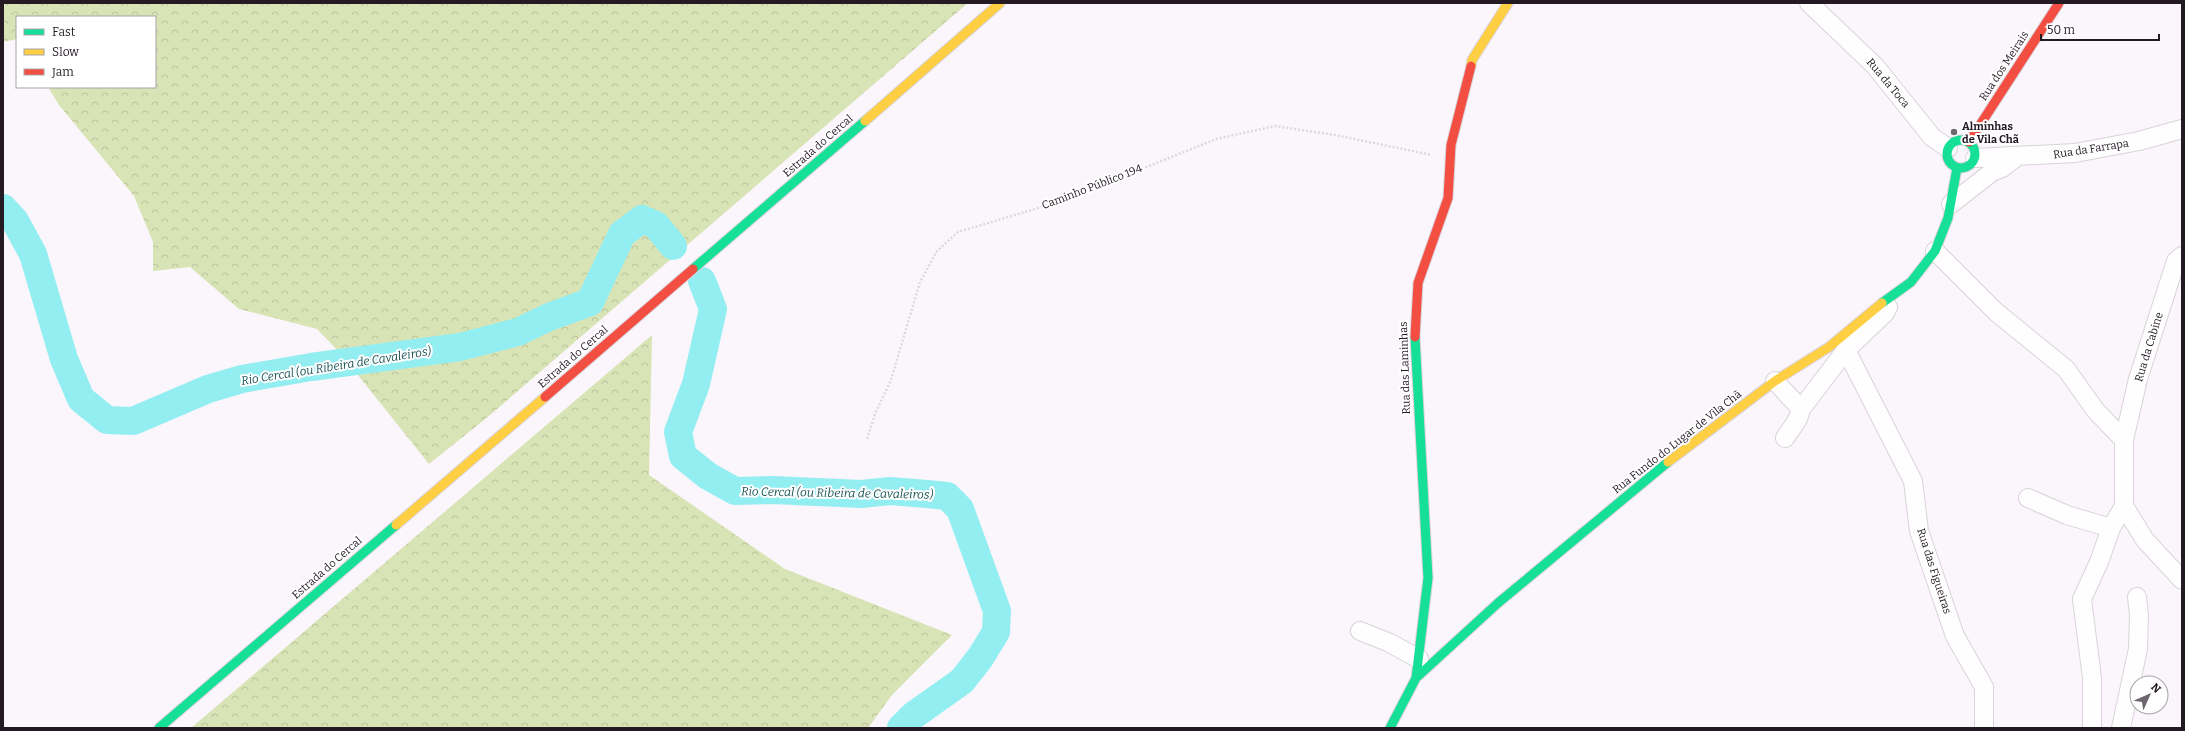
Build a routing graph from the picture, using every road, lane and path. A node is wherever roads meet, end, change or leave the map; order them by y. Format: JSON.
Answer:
{"nodes":[{"id":1,"x":1000,"y":3,"type":"edge"},
{"id":2,"x":1508,"y":3,"type":"edge"},
{"id":3,"x":1809,"y":3,"type":"edge"},
{"id":4,"x":2059,"y":3,"type":"edge"},
{"id":5,"x":2182,"y":129,"type":"edge"},
{"id":6,"x":1948,"y":148,"type":"junction"},
{"id":7,"x":1972,"y":150,"type":"junction"},
{"id":8,"x":1450,"y":158,"type":"junction"},
{"id":9,"x":2015,"y":158,"type":"junction"},
{"id":10,"x":1957,"y":168,"type":"junction"},
{"id":11,"x":1950,"y":204,"type":"junction"},
{"id":12,"x":1935,"y":251,"type":"junction"},
{"id":13,"x":2182,"y":256,"type":"edge"},
{"id":14,"x":1894,"y":296,"type":"junction"},
{"id":15,"x":1846,"y":350,"type":"junction"},
{"id":16,"x":1775,"y":381,"type":"junction"},
{"id":17,"x":1801,"y":409,"type":"junction"},
{"id":18,"x":1785,"y":438,"type":"dead end"},
{"id":19,"x":867,"y":439,"type":"dead end"},
{"id":20,"x":2124,"y":440,"type":"junction"},
{"id":21,"x":2028,"y":498,"type":"dead end"},
{"id":22,"x":2124,"y":506,"type":"junction"},
{"id":23,"x":2111,"y":528,"type":"junction"},
{"id":24,"x":2182,"y":580,"type":"edge"},
{"id":25,"x":2137,"y":597,"type":"dead end"},
{"id":26,"x":1360,"y":631,"type":"dead end"},
{"id":27,"x":1419,"y":659,"type":"junction"},
{"id":28,"x":1416,"y":678,"type":"junction"},
{"id":29,"x":159,"y":728,"type":"edge"},
{"id":30,"x":1390,"y":728,"type":"edge"},
{"id":31,"x":1984,"y":728,"type":"edge"},
{"id":32,"x":2092,"y":728,"type":"edge"},
{"id":33,"x":2121,"y":728,"type":"edge"}],
"edges":[{"from":1,"to":29,"type":"street","name":"Estrada do Cercal"},
{"from":2,"to":8,"type":"street","name":"Rua das Laminhas"},
{"from":3,"to":6,"type":"street","name":"Rua da Toca"},
{"from":4,"to":7,"type":"street","name":"Rua dos Meirais"},
{"from":5,"to":9,"type":"street","name":"Rua da Farrapa"},
{"from":6,"to":7,"type":"street"},
{"from":6,"to":10,"type":"street"},
{"from":7,"to":9,"type":"street","name":"Rua da Farrapa"},
{"from":7,"to":10,"type":"street"},
{"from":8,"to":19,"type":"path","name":"Caminho Público 194"},
{"from":8,"to":27,"type":"street","name":"Rua das Laminhas"},
{"from":9,"to":11,"type":"street"},
{"from":10,"to":11,"type":"street","name":"Rua Fundo do Lugar de Vila Chã"},
{"from":11,"to":12,"type":"street","name":"Rua Fundo do Lugar de Vila Chã"},
{"from":12,"to":14,"type":"street","name":"Rua Fundo do Lugar de Vila Chã"},
{"from":12,"to":20,"type":"street"},
{"from":13,"to":20,"type":"street","name":"Rua da Cabine"},
{"from":14,"to":15,"type":"street"},
{"from":14,"to":16,"type":"street","name":"Rua Fundo do Lugar de Vila Chã"},
{"from":15,"to":17,"type":"street"},
{"from":15,"to":31,"type":"street","name":"Rua das Figueiras"},
{"from":16,"to":17,"type":"street"},
{"from":16,"to":28,"type":"street","name":"Rua Fundo do Lugar de Vila Chã"},
{"from":17,"to":18,"type":"street"},
{"from":20,"to":22,"type":"street","name":"Rua da Cabine"},
{"from":21,"to":23,"type":"street"},
{"from":22,"to":23,"type":"street"},
{"from":22,"to":24,"type":"street"},
{"from":23,"to":32,"type":"street"},
{"from":25,"to":33,"type":"street"},
{"from":26,"to":27,"type":"street"},
{"from":27,"to":28,"type":"street","name":"Rua das Laminhas"},
{"from":28,"to":30,"type":"street","name":"Rua Fundo do Lugar de Vila Chã"}]}
